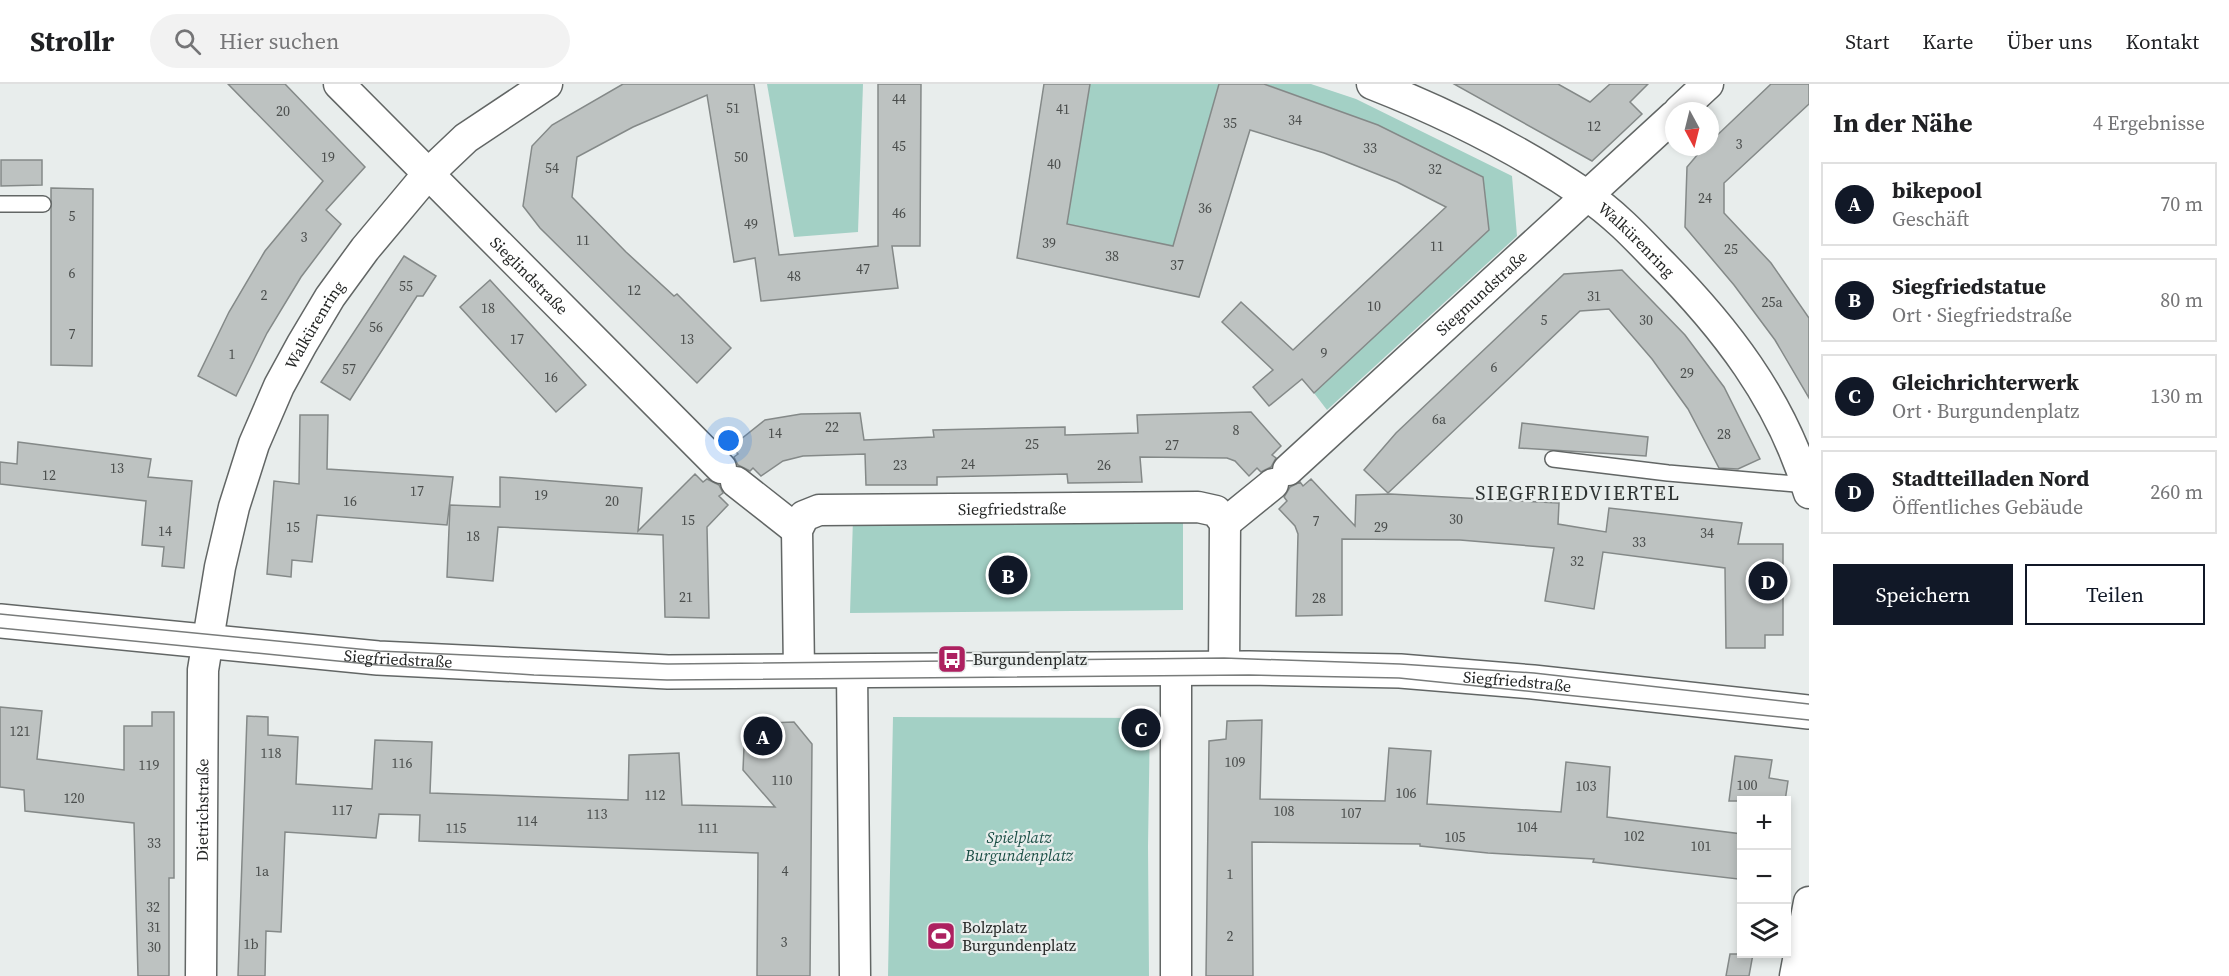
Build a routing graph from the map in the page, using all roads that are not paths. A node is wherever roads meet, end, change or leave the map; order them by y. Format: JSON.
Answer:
{"nodes":[{"id":1,"x":339,"y":84,"type":"edge"},
{"id":2,"x":547,"y":84,"type":"edge"},
{"id":3,"x":1372,"y":84,"type":"edge"},
{"id":4,"x":1708,"y":84,"type":"edge"},
{"id":5,"x":1689,"y":102,"type":"edge"},
{"id":6,"x":1665,"y":124,"type":"edge"},
{"id":7,"x":427,"y":175,"type":"junction"},
{"id":8,"x":1588,"y":196,"type":"junction"},
{"id":9,"x":0,"y":204,"type":"edge"},
{"id":10,"x":43,"y":204,"type":"dead end"},
{"id":11,"x":1553,"y":459,"type":"dead end"},
{"id":12,"x":1808,"y":489,"type":"edge"},
{"id":13,"x":1225,"y":523,"type":"junction"},
{"id":14,"x":797,"y":530,"type":"junction"},
{"id":15,"x":0,"y":621,"type":"edge"},
{"id":16,"x":207,"y":642,"type":"junction"},
{"id":17,"x":1224,"y":668,"type":"junction"},
{"id":18,"x":1176,"y":669,"type":"junction"},
{"id":19,"x":799,"y":670,"type":"junction"},
{"id":20,"x":852,"y":670,"type":"junction"},
{"id":21,"x":1809,"y":712,"type":"edge"},
{"id":22,"x":1809,"y":903,"type":"edge"},
{"id":23,"x":201,"y":976,"type":"edge"},
{"id":24,"x":855,"y":976,"type":"edge"},
{"id":25,"x":1176,"y":976,"type":"edge"},
{"id":26,"x":1795,"y":976,"type":"edge"}],
"edges":[{"from":1,"to":7,"type":"street","name":"Sieglindstraße"},
{"from":2,"to":7,"type":"street","name":"Walkürenring"},
{"from":3,"to":8,"type":"street","name":"Walkürenring"},
{"from":4,"to":5,"type":"street"},
{"from":6,"to":8,"type":"street","name":"Siegmundstraße"},
{"from":7,"to":14,"type":"street","name":"Sieglindstraße"},
{"from":7,"to":16,"type":"street","name":"Walkürenring"},
{"from":8,"to":12,"type":"street","name":"Walkürenring"},
{"from":8,"to":13,"type":"street","name":"Siegmundstraße"},
{"from":9,"to":10,"type":"lane"},
{"from":11,"to":12,"type":"lane"},
{"from":13,"to":14,"type":"street","name":"Siegfriedstraße"},
{"from":13,"to":17,"type":"street"},
{"from":14,"to":19,"type":"street"},
{"from":15,"to":16,"type":"street","name":"Siegfriedstraße"},
{"from":16,"to":19,"type":"street","name":"Siegfriedstraße"},
{"from":16,"to":23,"type":"street","name":"Dietrichstraße"},
{"from":17,"to":18,"type":"street","name":"Siegfriedstraße"},
{"from":17,"to":21,"type":"street","name":"Siegfriedstraße"},
{"from":18,"to":20,"type":"street","name":"Siegfriedstraße"},
{"from":18,"to":25,"type":"street"},
{"from":19,"to":20,"type":"street","name":"Siegfriedstraße"},
{"from":20,"to":24,"type":"street"},
{"from":22,"to":26,"type":"street"}]}
